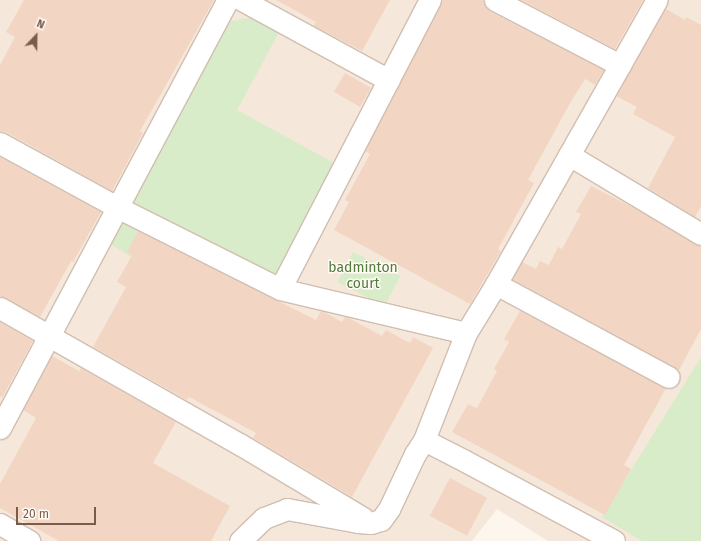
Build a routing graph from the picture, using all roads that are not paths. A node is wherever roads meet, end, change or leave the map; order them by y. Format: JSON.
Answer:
{"nodes":[{"id":1,"x":228,"y":0,"type":"edge"},
{"id":2,"x":242,"y":0,"type":"edge"},
{"id":3,"x":430,"y":0,"type":"edge"},
{"id":4,"x":495,"y":0,"type":"edge"},
{"id":5,"x":657,"y":0,"type":"edge"},
{"id":6,"x":620,"y":65,"type":"junction"},
{"id":7,"x":389,"y":80,"type":"junction"},
{"id":8,"x":0,"y":143,"type":"edge"},
{"id":9,"x":569,"y":155,"type":"junction"},
{"id":10,"x":117,"y":207,"type":"junction"},
{"id":11,"x":701,"y":234,"type":"edge"},
{"id":12,"x":496,"y":284,"type":"junction"},
{"id":13,"x":280,"y":289,"type":"junction"},
{"id":14,"x":0,"y":308,"type":"edge"},
{"id":15,"x":466,"y":333,"type":"junction"},
{"id":16,"x":49,"y":335,"type":"junction"},
{"id":17,"x":669,"y":377,"type":"dead end"},
{"id":18,"x":0,"y":428,"type":"edge"},
{"id":19,"x":424,"y":440,"type":"junction"},
{"id":20,"x":371,"y":523,"type":"junction"},
{"id":21,"x":0,"y":524,"type":"edge"},
{"id":22,"x":29,"y":541,"type":"edge"},
{"id":23,"x":240,"y":541,"type":"edge"},
{"id":24,"x":614,"y":541,"type":"edge"}],
"edges":[{"from":1,"to":10,"type":"street"},
{"from":2,"to":7,"type":"street"},
{"from":3,"to":7,"type":"street"},
{"from":4,"to":6,"type":"street"},
{"from":5,"to":6,"type":"street"},
{"from":6,"to":9,"type":"street"},
{"from":7,"to":13,"type":"street"},
{"from":8,"to":10,"type":"street"},
{"from":9,"to":11,"type":"street"},
{"from":9,"to":12,"type":"street"},
{"from":10,"to":13,"type":"street"},
{"from":10,"to":16,"type":"street"},
{"from":12,"to":15,"type":"street"},
{"from":12,"to":17,"type":"street"},
{"from":13,"to":15,"type":"street"},
{"from":14,"to":16,"type":"street"},
{"from":15,"to":19,"type":"street"},
{"from":16,"to":18,"type":"street"},
{"from":16,"to":20,"type":"street"},
{"from":19,"to":20,"type":"street"},
{"from":19,"to":24,"type":"street"},
{"from":20,"to":23,"type":"street"},
{"from":21,"to":22,"type":"street"}]}
